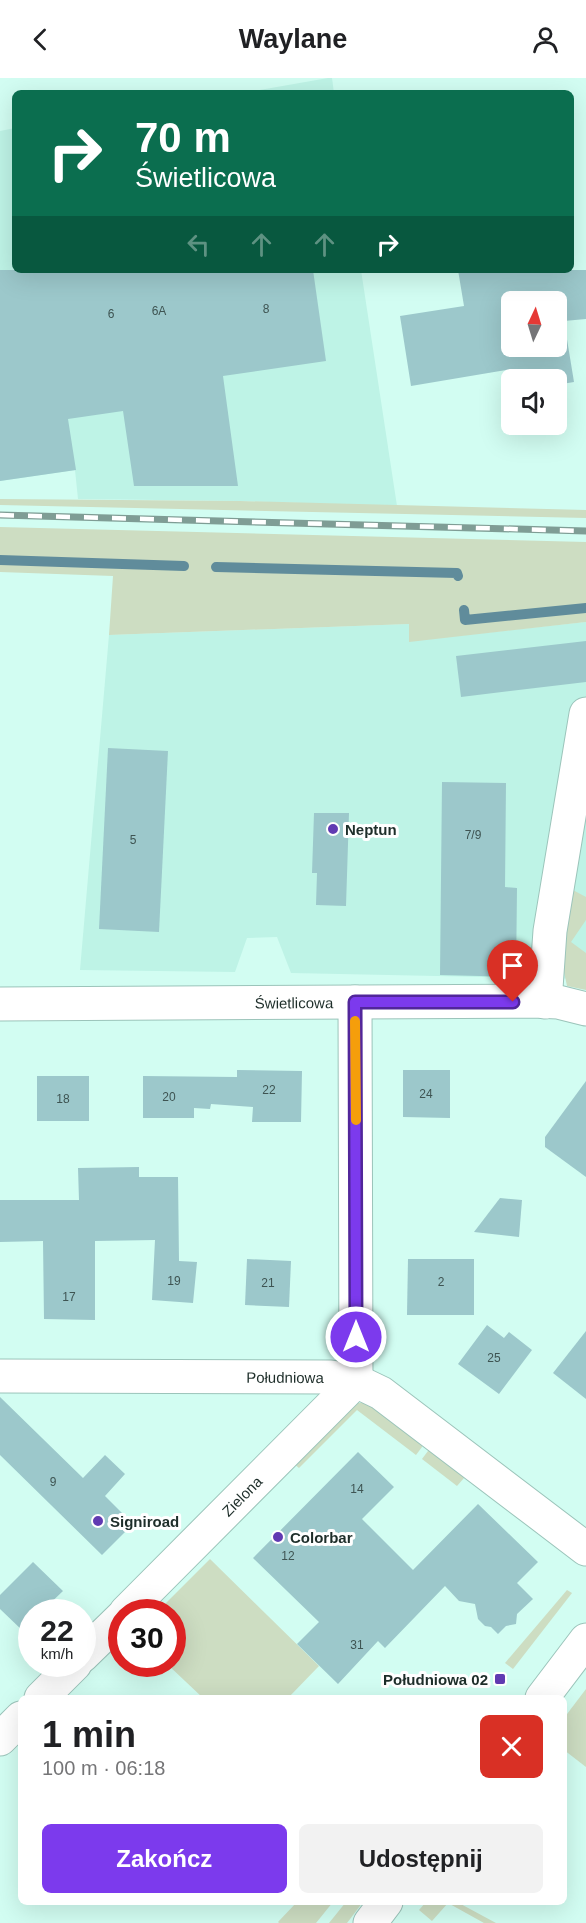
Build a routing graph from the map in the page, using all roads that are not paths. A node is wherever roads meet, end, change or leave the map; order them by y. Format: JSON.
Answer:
{"nodes":[{"id":1,"x":585,"y":727,"type":"edge"},
{"id":2,"x":355,"y":1002,"type":"junction"},
{"id":3,"x":545,"y":1002,"type":"junction"},
{"id":4,"x":0,"y":1004,"type":"edge"},
{"id":5,"x":586,"y":1009,"type":"edge"},
{"id":6,"x":0,"y":1376,"type":"edge"},
{"id":7,"x":356,"y":1380,"type":"junction"},
{"id":8,"x":586,"y":1549,"type":"edge"},
{"id":9,"x":139,"y":1599,"type":"edge"},
{"id":10,"x":108,"y":1631,"type":"edge"},
{"id":11,"x":586,"y":1640,"type":"edge"},
{"id":12,"x":96,"y":1642,"type":"edge"},
{"id":13,"x":62,"y":1677,"type":"edge"},
{"id":14,"x":44,"y":1695,"type":"edge"},
{"id":15,"x":544,"y":1695,"type":"edge"},
{"id":16,"x":18,"y":1721,"type":"edge"},
{"id":17,"x":0,"y":1739,"type":"edge"},
{"id":18,"x":384,"y":1905,"type":"edge"},
{"id":19,"x":370,"y":1923,"type":"edge"}],
"edges":[{"from":1,"to":3,"type":"street"},
{"from":2,"to":3,"type":"street","name":"Świetlicowa"},
{"from":2,"to":4,"type":"street","name":"Świetlicowa"},
{"from":2,"to":7,"type":"street"},
{"from":3,"to":5,"type":"street","name":"Świetlicowa"},
{"from":6,"to":7,"type":"street","name":"Południowa"},
{"from":7,"to":8,"type":"street","name":"Południowa"},
{"from":7,"to":9,"type":"street","name":"Zielona"},
{"from":10,"to":12,"type":"street"},
{"from":11,"to":15,"type":"street"},
{"from":13,"to":14,"type":"street"},
{"from":16,"to":17,"type":"street"},
{"from":18,"to":19,"type":"street"}]}
